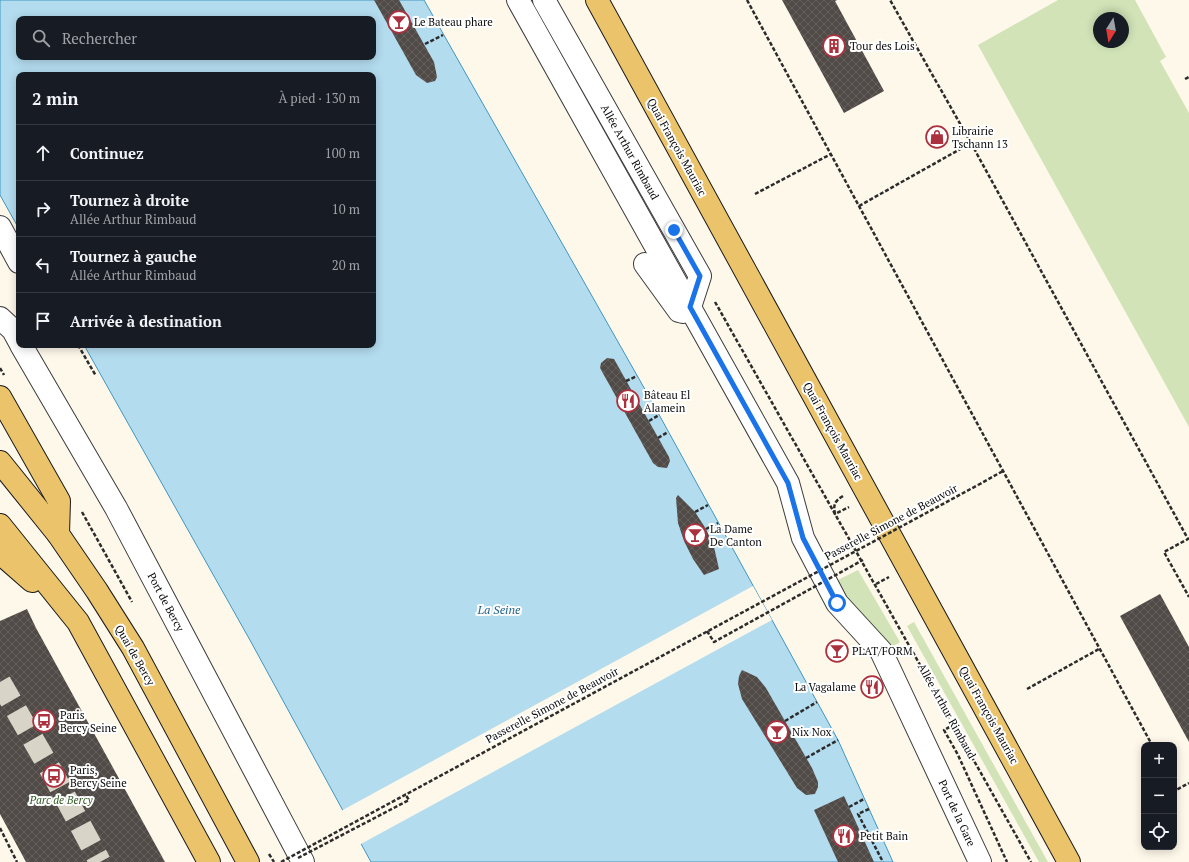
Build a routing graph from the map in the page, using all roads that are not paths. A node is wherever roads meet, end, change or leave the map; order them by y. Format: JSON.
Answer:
{"nodes":[{"id":1,"x":518,"y":0,"type":"edge"},
{"id":2,"x":544,"y":0,"type":"edge"},
{"id":3,"x":597,"y":0,"type":"edge"},
{"id":4,"x":0,"y":227,"type":"edge"},
{"id":5,"x":16,"y":256,"type":"edge"},
{"id":6,"x":644,"y":264,"type":"dead end"},
{"id":7,"x":686,"y":310,"type":"junction"},
{"id":8,"x":24,"y":348,"type":"edge"},
{"id":9,"x":712,"y":378,"type":"dead end"},
{"id":10,"x":0,"y":397,"type":"edge"},
{"id":11,"x":0,"y":462,"type":"edge"},
{"id":12,"x":0,"y":525,"type":"edge"},
{"id":13,"x":58,"y":534,"type":"junction"},
{"id":14,"x":0,"y":553,"type":"edge"},
{"id":15,"x":78,"y":622,"type":"junction"},
{"id":16,"x":301,"y":860,"type":"edge"},
{"id":17,"x":209,"y":862,"type":"edge"},
{"id":18,"x":248,"y":862,"type":"edge"},
{"id":19,"x":980,"y":862,"type":"edge"},
{"id":20,"x":1069,"y":862,"type":"edge"}],
"edges":[{"from":1,"to":7,"type":"street"},
{"from":2,"to":7,"type":"street","name":"Allée Arthur Rimbaud"},
{"from":3,"to":20,"type":"main road","name":"Quai François Mauriac"},
{"from":4,"to":5,"type":"street"},
{"from":6,"to":7,"type":"street"},
{"from":7,"to":9,"type":"street"},
{"from":7,"to":19,"type":"street","name":"Port de la Gare"},
{"from":8,"to":16,"type":"street","name":"Port de Bercy"},
{"from":10,"to":13,"type":"main road"},
{"from":11,"to":13,"type":"main road","name":"Quai de Bercy"},
{"from":12,"to":15,"type":"main road"},
{"from":13,"to":18,"type":"main road","name":"Quai de Bercy"},
{"from":14,"to":15,"type":"main road"},
{"from":15,"to":17,"type":"main road"}]}
